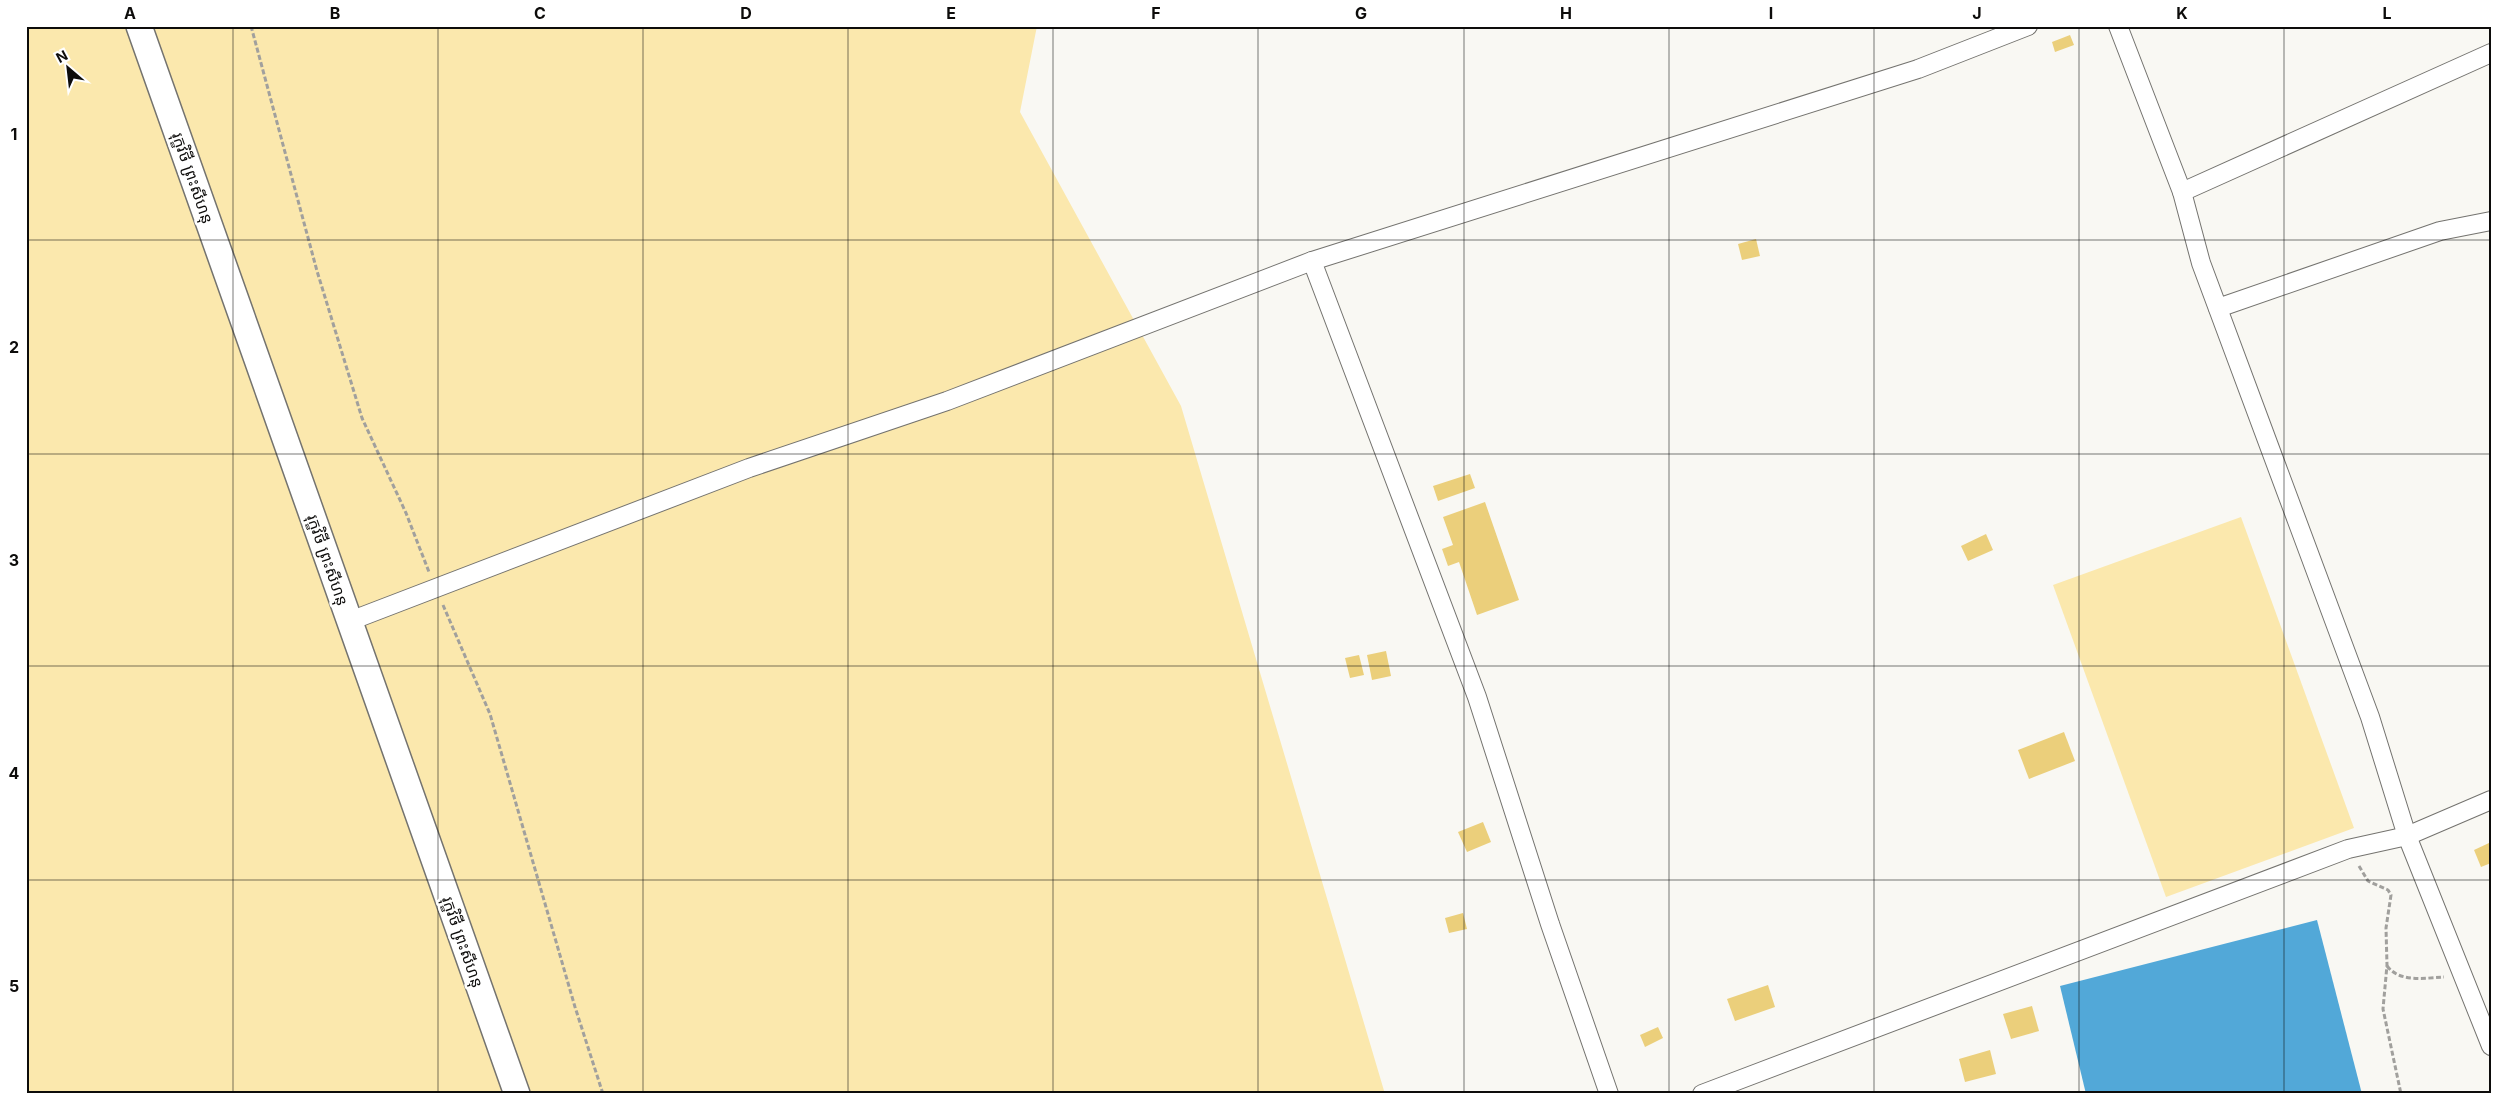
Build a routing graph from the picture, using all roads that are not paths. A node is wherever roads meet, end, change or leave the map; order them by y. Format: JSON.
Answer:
{"nodes":[{"id":1,"x":139,"y":26,"type":"edge"},
{"id":2,"x":2028,"y":26,"type":"edge"},
{"id":3,"x":2118,"y":26,"type":"edge"},
{"id":4,"x":2491,"y":53,"type":"edge"},
{"id":5,"x":2182,"y":192,"type":"junction"},
{"id":6,"x":2491,"y":221,"type":"edge"},
{"id":7,"x":1312,"y":261,"type":"junction"},
{"id":8,"x":2218,"y":308,"type":"junction"},
{"id":9,"x":350,"y":621,"type":"junction"},
{"id":10,"x":2491,"y":800,"type":"edge"},
{"id":11,"x":2407,"y":836,"type":"junction"},
{"id":12,"x":2491,"y":1046,"type":"edge"},
{"id":13,"x":517,"y":1094,"type":"edge"},
{"id":14,"x":1609,"y":1094,"type":"edge"},
{"id":15,"x":1702,"y":1094,"type":"edge"}],
"edges":[{"from":1,"to":9,"type":"street","name":"រុក្ខវិថី ព្រះសីហនុ"},
{"from":2,"to":7,"type":"street"},
{"from":3,"to":5,"type":"street"},
{"from":4,"to":5,"type":"street"},
{"from":5,"to":8,"type":"street"},
{"from":6,"to":8,"type":"street"},
{"from":7,"to":9,"type":"street"},
{"from":7,"to":14,"type":"street"},
{"from":8,"to":11,"type":"street"},
{"from":9,"to":13,"type":"street","name":"រុក្ខវិថី ព្រះសីហនុ"},
{"from":10,"to":11,"type":"street"},
{"from":11,"to":12,"type":"street"},
{"from":11,"to":15,"type":"street"}]}
